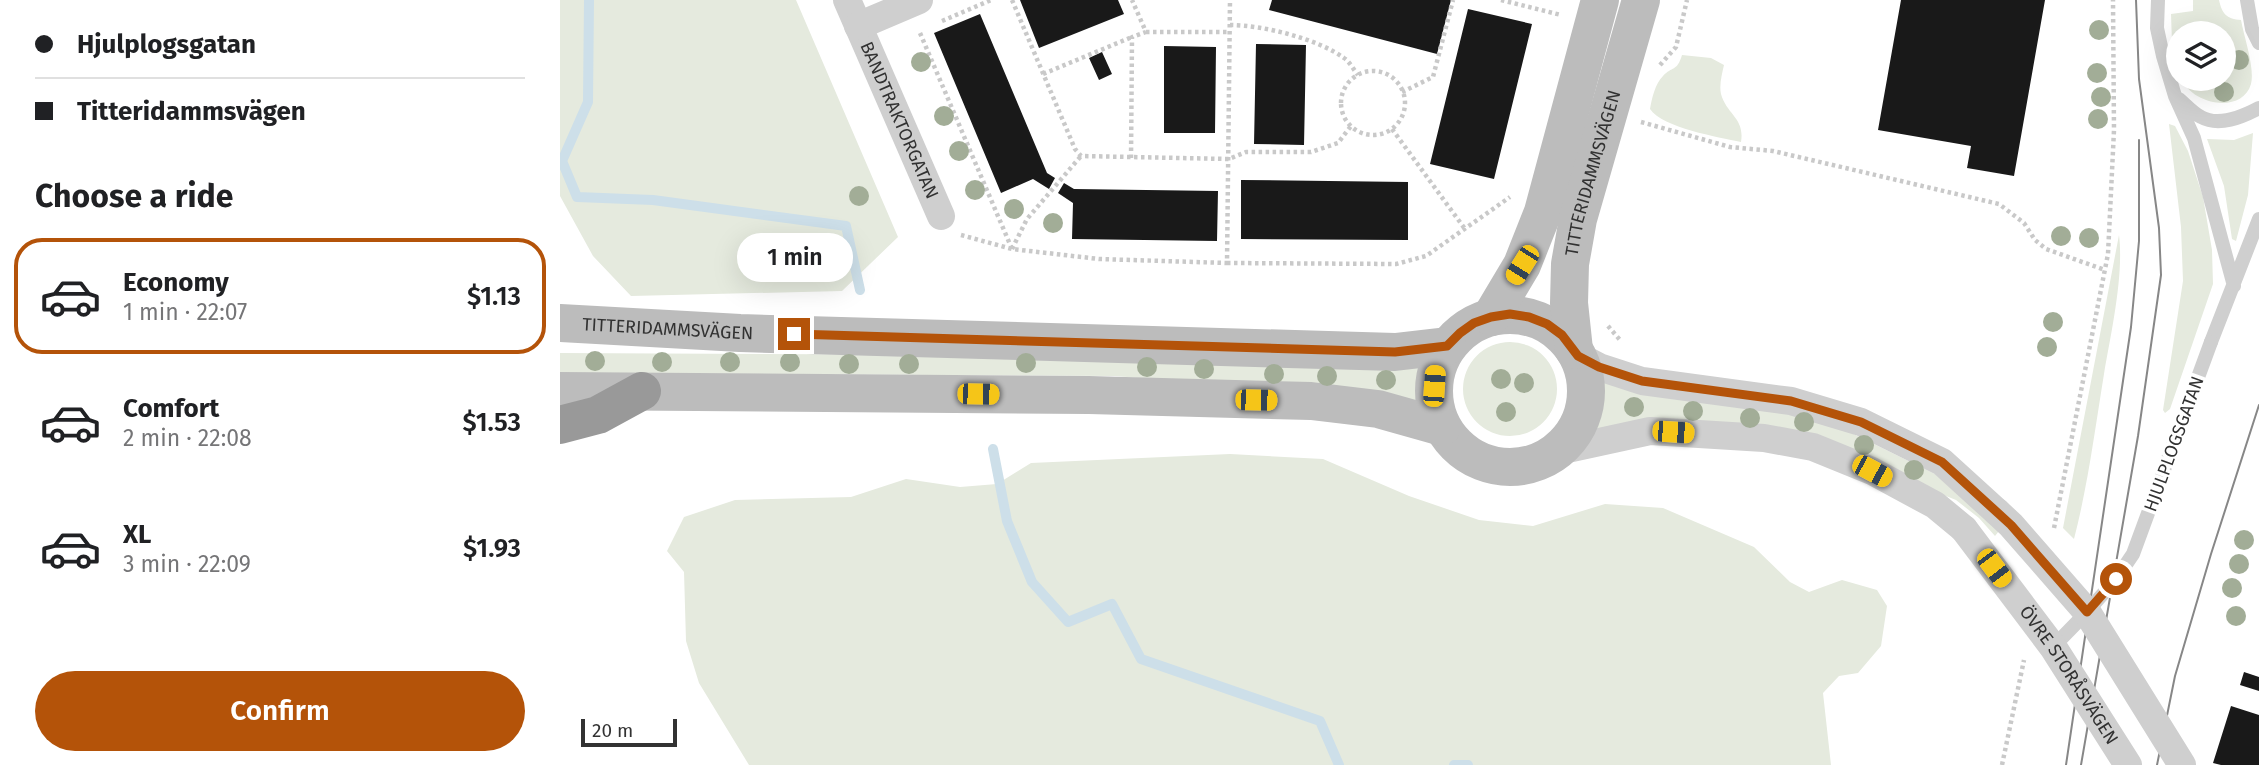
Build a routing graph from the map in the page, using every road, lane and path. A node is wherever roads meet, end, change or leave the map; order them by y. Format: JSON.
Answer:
{"nodes":[{"id":1,"x":847,"y":0,"type":"edge"},
{"id":2,"x":991,"y":0,"type":"edge"},
{"id":3,"x":1012,"y":0,"type":"edge"},
{"id":4,"x":1132,"y":0,"type":"edge"},
{"id":5,"x":1230,"y":0,"type":"edge"},
{"id":6,"x":1453,"y":0,"type":"edge"},
{"id":7,"x":1502,"y":0,"type":"edge"},
{"id":8,"x":1599,"y":0,"type":"edge"},
{"id":9,"x":1641,"y":0,"type":"edge"},
{"id":10,"x":1687,"y":0,"type":"edge"},
{"id":11,"x":2113,"y":0,"type":"edge"},
{"id":12,"x":2158,"y":0,"type":"edge"},
{"id":13,"x":2247,"y":0,"type":"edge"},
{"id":14,"x":913,"y":2,"type":"edge"},
{"id":15,"x":1565,"y":16,"type":"dead end"},
{"id":16,"x":1230,"y":25,"type":"junction"},
{"id":17,"x":858,"y":26,"type":"junction"},
{"id":18,"x":919,"y":31,"type":"junction"},
{"id":19,"x":1146,"y":32,"type":"junction"},
{"id":20,"x":1230,"y":32,"type":"junction"},
{"id":21,"x":1132,"y":37,"type":"junction"},
{"id":22,"x":2259,"y":43,"type":"edge"},
{"id":23,"x":1657,"y":70,"type":"dead end"},
{"id":24,"x":1044,"y":74,"type":"junction"},
{"id":25,"x":1357,"y":75,"type":"junction"},
{"id":26,"x":1402,"y":92,"type":"junction"},
{"id":27,"x":2175,"y":96,"type":"junction"},
{"id":28,"x":1643,"y":108,"type":"dead end"},
{"id":29,"x":2259,"y":108,"type":"edge"},
{"id":30,"x":1640,"y":122,"type":"junction"},
{"id":31,"x":1351,"y":125,"type":"junction"},
{"id":32,"x":1392,"y":129,"type":"junction"},
{"id":33,"x":1636,"y":134,"type":"dead end"},
{"id":34,"x":1081,"y":156,"type":"junction"},
{"id":35,"x":1131,"y":158,"type":"junction"},
{"id":36,"x":1229,"y":159,"type":"junction"},
{"id":37,"x":1513,"y":194,"type":"dead end"},
{"id":38,"x":941,"y":216,"type":"joint"},
{"id":39,"x":2259,"y":219,"type":"edge"},
{"id":40,"x":1465,"y":229,"type":"junction"},
{"id":41,"x":1012,"y":249,"type":"junction"},
{"id":42,"x":1227,"y":263,"type":"junction"},
{"id":43,"x":2105,"y":270,"type":"junction"},
{"id":44,"x":2234,"y":286,"type":"junction"},
{"id":45,"x":1491,"y":317,"type":"junction"},
{"id":46,"x":1603,"y":318,"type":"dead end"},
{"id":47,"x":560,"y":323,"type":"edge"},
{"id":48,"x":1622,"y":342,"type":"dead end"},
{"id":49,"x":1447,"y":346,"type":"junction"},
{"id":50,"x":1576,"y":353,"type":"junction"},
{"id":51,"x":560,"y":391,"type":"edge"},
{"id":52,"x":642,"y":391,"type":"junction"},
{"id":53,"x":560,"y":425,"type":"edge"},
{"id":54,"x":1442,"y":427,"type":"junction"},
{"id":55,"x":1558,"y":451,"type":"junction"},
{"id":56,"x":2060,"y":502,"type":"dead end"},
{"id":57,"x":2087,"y":612,"type":"junction"},
{"id":58,"x":2053,"y":647,"type":"junction"},
{"id":59,"x":2021,"y":673,"type":"dead end"},
{"id":60,"x":2002,"y":765,"type":"edge"},
{"id":61,"x":2128,"y":765,"type":"edge"},
{"id":62,"x":2182,"y":765,"type":"edge"}],
"edges":[{"from":1,"to":17,"type":"street","name":"BANDTRAKTORGATAN"},
{"from":2,"to":18,"type":"path"},
{"from":3,"to":24,"type":"path"},
{"from":4,"to":19,"type":"path"},
{"from":5,"to":16,"type":"path"},
{"from":6,"to":26,"type":"path"},
{"from":7,"to":15,"type":"path"},
{"from":8,"to":45,"type":"street"},
{"from":9,"to":50,"type":"street","name":"TITTERIDAMMSVÄGEN"},
{"from":10,"to":23,"type":"path"},
{"from":11,"to":43,"type":"path"},
{"from":12,"to":27,"type":"lane"},
{"from":13,"to":22,"type":"lane"},
{"from":14,"to":17,"type":"street","name":"BANDTRAKTORGATAN"},
{"from":14,"to":18,"type":"path"},
{"from":16,"to":20,"type":"path"},
{"from":16,"to":25,"type":"path"},
{"from":17,"to":38,"type":"street","name":"BANDTRAKTORGATAN"},
{"from":18,"to":41,"type":"path"},
{"from":19,"to":20,"type":"path"},
{"from":19,"to":21,"type":"path"},
{"from":20,"to":36,"type":"path"},
{"from":21,"to":24,"type":"path"},
{"from":21,"to":35,"type":"path"},
{"from":24,"to":34,"type":"path"},
{"from":25,"to":26,"type":"path"},
{"from":25,"to":31,"type":"path"},
{"from":26,"to":32,"type":"path"},
{"from":27,"to":29,"type":"lane"},
{"from":27,"to":44,"type":"lane"},
{"from":28,"to":30,"type":"path"},
{"from":30,"to":33,"type":"path"},
{"from":30,"to":43,"type":"path"},
{"from":31,"to":32,"type":"path"},
{"from":31,"to":36,"type":"path"},
{"from":32,"to":40,"type":"path"},
{"from":34,"to":35,"type":"path"},
{"from":34,"to":41,"type":"path"},
{"from":35,"to":36,"type":"path"},
{"from":36,"to":42,"type":"path"},
{"from":37,"to":40,"type":"path"},
{"from":38,"to":41,"type":"path"},
{"from":39,"to":44,"type":"lane","name":"HJULPLOGSGATAN"},
{"from":40,"to":42,"type":"path"},
{"from":41,"to":42,"type":"path"},
{"from":43,"to":56,"type":"path"},
{"from":44,"to":57,"type":"lane","name":"HJULPLOGSGATAN","bridge":true},
{"from":45,"to":49,"type":"street"},
{"from":45,"to":50,"type":"street"},
{"from":46,"to":48,"type":"path"},
{"from":47,"to":49,"type":"street","name":"TITTERIDAMMSVÄGEN"},
{"from":49,"to":54,"type":"street"},
{"from":50,"to":55,"type":"street"},
{"from":50,"to":57,"type":"street","bridge":true},
{"from":51,"to":52,"type":"street"},
{"from":52,"to":53,"type":"highway"},
{"from":52,"to":54,"type":"street"},
{"from":54,"to":55,"type":"street"},
{"from":55,"to":58,"type":"street","name":"ÖVRE STORÅSVÄGEN","bridge":true},
{"from":57,"to":58,"type":"lane","name":"HJULPLOGSGATAN"},
{"from":57,"to":62,"type":"street","bridge":true},
{"from":58,"to":61,"type":"street","name":"ÖVRE STORÅSVÄGEN","bridge":true},
{"from":59,"to":60,"type":"path"}]}
